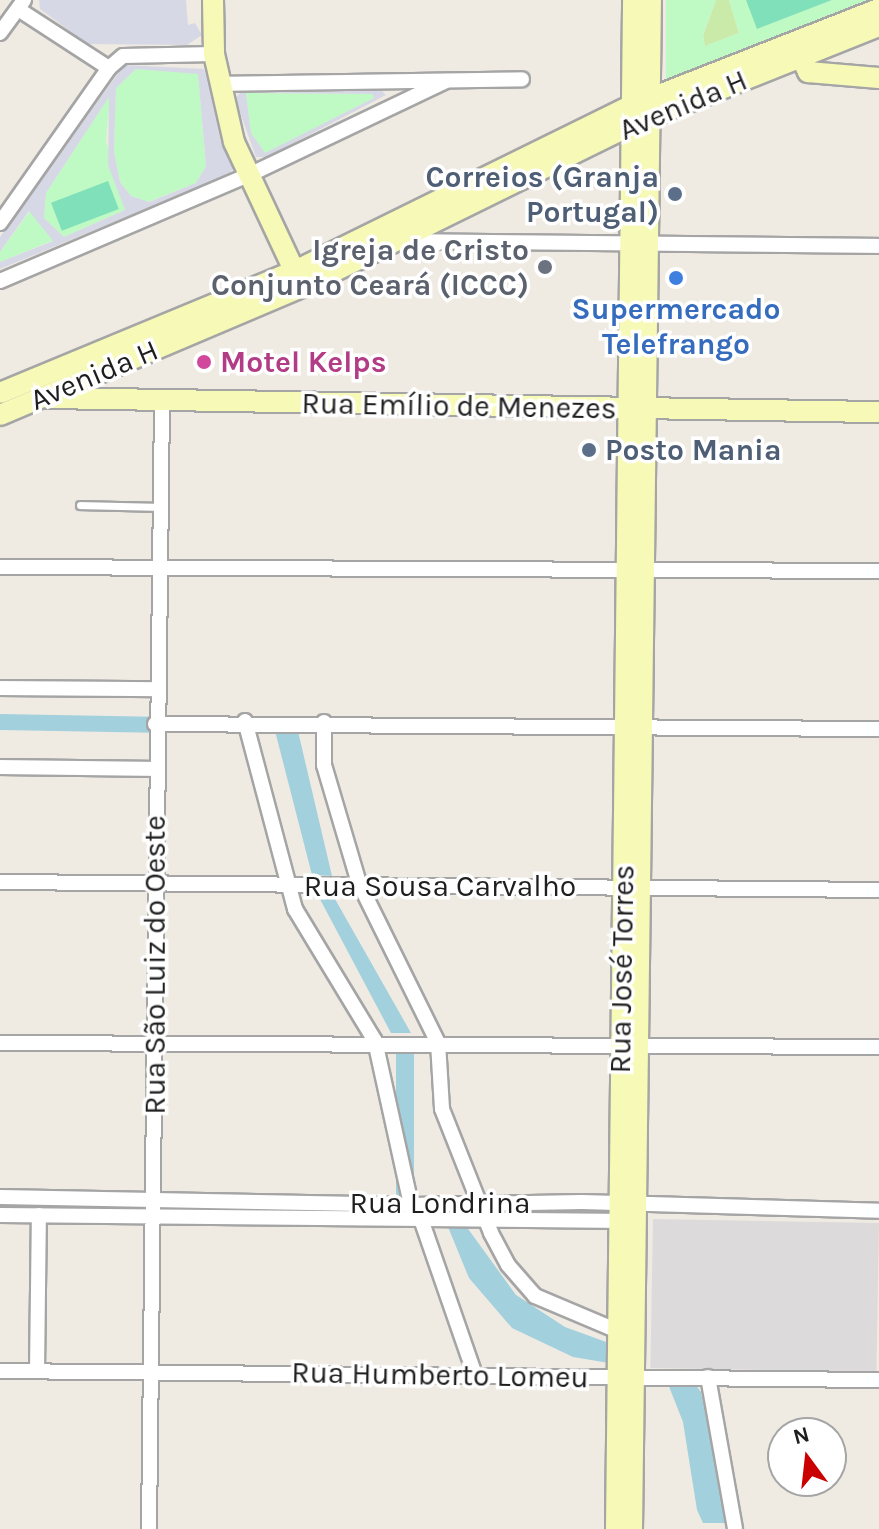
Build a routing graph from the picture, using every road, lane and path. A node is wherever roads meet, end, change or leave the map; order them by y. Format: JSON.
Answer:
{"nodes":[{"id":1,"x":213,"y":0,"type":"edge"},
{"id":2,"x":633,"y":0,"type":"edge"},
{"id":3,"x":651,"y":0,"type":"edge"},
{"id":4,"x":21,"y":5,"type":"edge"},
{"id":5,"x":879,"y":9,"type":"edge"},
{"id":6,"x":879,"y":26,"type":"edge"},
{"id":7,"x":0,"y":33,"type":"edge"},
{"id":8,"x":797,"y":49,"type":"junction"},
{"id":9,"x":214,"y":54,"type":"junction"},
{"id":10,"x":109,"y":68,"type":"junction"},
{"id":11,"x":879,"y":78,"type":"edge"},
{"id":12,"x":522,"y":79,"type":"dead end"},
{"id":13,"x":446,"y":81,"type":"junction"},
{"id":14,"x":219,"y":84,"type":"junction"},
{"id":15,"x":640,"y":112,"type":"junction"},
{"id":16,"x":249,"y":175,"type":"junction"},
{"id":17,"x":0,"y":223,"type":"edge"},
{"id":18,"x":399,"y":241,"type":"junction"},
{"id":19,"x":638,"y":244,"type":"junction"},
{"id":20,"x":879,"y":246,"type":"edge"},
{"id":21,"x":299,"y":279,"type":"junction"},
{"id":22,"x":0,"y":281,"type":"edge"},
{"id":23,"x":0,"y":393,"type":"edge"},
{"id":24,"x":40,"y":398,"type":"junction"},
{"id":25,"x":162,"y":402,"type":"junction"},
{"id":26,"x":637,"y":409,"type":"junction"},
{"id":27,"x":879,"y":412,"type":"edge"},
{"id":28,"x":0,"y":415,"type":"edge"},
{"id":29,"x":80,"y":505,"type":"dead end"},
{"id":30,"x":160,"y":507,"type":"junction"},
{"id":31,"x":0,"y":567,"type":"edge"},
{"id":32,"x":159,"y":568,"type":"junction"},
{"id":33,"x":635,"y":568,"type":"junction"},
{"id":34,"x":879,"y":571,"type":"edge"},
{"id":35,"x":0,"y":688,"type":"edge"},
{"id":36,"x":158,"y":689,"type":"junction"},
{"id":37,"x":245,"y":721,"type":"junction"},
{"id":38,"x":324,"y":722,"type":"junction"},
{"id":39,"x":155,"y":724,"type":"junction"},
{"id":40,"x":633,"y":729,"type":"junction"},
{"id":41,"x":879,"y":729,"type":"edge"},
{"id":42,"x":0,"y":767,"type":"edge"},
{"id":43,"x":155,"y":769,"type":"junction"},
{"id":44,"x":0,"y":882,"type":"edge"},
{"id":45,"x":157,"y":882,"type":"junction"},
{"id":46,"x":359,"y":883,"type":"junction"},
{"id":47,"x":287,"y":884,"type":"junction"},
{"id":48,"x":631,"y":888,"type":"junction"},
{"id":49,"x":879,"y":890,"type":"edge"},
{"id":50,"x":375,"y":1041,"type":"junction"},
{"id":51,"x":0,"y":1043,"type":"edge"},
{"id":52,"x":438,"y":1043,"type":"junction"},
{"id":53,"x":155,"y":1045,"type":"junction"},
{"id":54,"x":630,"y":1046,"type":"junction"},
{"id":55,"x":879,"y":1047,"type":"edge"},
{"id":56,"x":0,"y":1197,"type":"edge"},
{"id":57,"x":153,"y":1199,"type":"junction"},
{"id":58,"x":482,"y":1203,"type":"junction"},
{"id":59,"x":411,"y":1205,"type":"junction"},
{"id":60,"x":879,"y":1211,"type":"edge"},
{"id":61,"x":626,"y":1212,"type":"junction"},
{"id":62,"x":0,"y":1215,"type":"edge"},
{"id":63,"x":39,"y":1215,"type":"junction"},
{"id":64,"x":153,"y":1216,"type":"junction"},
{"id":65,"x":422,"y":1222,"type":"junction"},
{"id":66,"x":488,"y":1223,"type":"junction"},
{"id":67,"x":618,"y":1331,"type":"junction"},
{"id":68,"x":0,"y":1371,"type":"edge"},
{"id":69,"x":37,"y":1371,"type":"junction"},
{"id":70,"x":150,"y":1372,"type":"junction"},
{"id":71,"x":475,"y":1375,"type":"junction"},
{"id":72,"x":708,"y":1377,"type":"junction"},
{"id":73,"x":624,"y":1378,"type":"junction"},
{"id":74,"x":879,"y":1380,"type":"edge"},
{"id":75,"x":149,"y":1529,"type":"edge"},
{"id":76,"x":616,"y":1529,"type":"edge"},
{"id":77,"x":632,"y":1529,"type":"edge"},
{"id":78,"x":735,"y":1529,"type":"edge"}],
"edges":[{"from":1,"to":9,"type":"street"},
{"from":2,"to":15,"type":"street"},
{"from":3,"to":15,"type":"street"},
{"from":4,"to":7,"type":"street"},
{"from":4,"to":10,"type":"street"},
{"from":5,"to":8,"type":"street"},
{"from":6,"to":8,"type":"street"},
{"from":8,"to":11,"type":"street"},
{"from":8,"to":15,"type":"street","name":"Avenida H"},
{"from":9,"to":10,"type":"street"},
{"from":9,"to":14,"type":"street"},
{"from":10,"to":17,"type":"street"},
{"from":12,"to":13,"type":"street"},
{"from":13,"to":14,"type":"street"},
{"from":13,"to":16,"type":"street"},
{"from":14,"to":16,"type":"street"},
{"from":15,"to":18,"type":"street","name":"Avenida H"},
{"from":15,"to":19,"type":"street","name":"Rua José Torres"},
{"from":15,"to":21,"type":"street","name":"Avenida H"},
{"from":16,"to":21,"type":"street"},
{"from":16,"to":22,"type":"street"},
{"from":18,"to":19,"type":"street"},
{"from":18,"to":21,"type":"street","name":"Avenida H"},
{"from":19,"to":20,"type":"street"},
{"from":19,"to":26,"type":"street","name":"Rua José Torres"},
{"from":21,"to":23,"type":"street","name":"Avenida H"},
{"from":21,"to":24,"type":"street","name":"Avenida H"},
{"from":24,"to":25,"type":"street","name":"Rua Emílio de Menezes"},
{"from":24,"to":28,"type":"street","name":"Avenida H"},
{"from":25,"to":26,"type":"street","name":"Rua Emílio de Menezes"},
{"from":25,"to":30,"type":"street","name":"Rua São Luiz do Oeste"},
{"from":26,"to":27,"type":"street","name":"Rua Emílio de Menezes"},
{"from":26,"to":33,"type":"street","name":"Rua José Torres"},
{"from":29,"to":30,"type":"lane"},
{"from":30,"to":32,"type":"street","name":"Rua São Luiz do Oeste"},
{"from":31,"to":32,"type":"street"},
{"from":32,"to":33,"type":"street"},
{"from":32,"to":36,"type":"street","name":"Rua São Luiz do Oeste"},
{"from":33,"to":34,"type":"street"},
{"from":33,"to":40,"type":"street","name":"Rua José Torres"},
{"from":35,"to":36,"type":"street"},
{"from":36,"to":39,"type":"street","name":"Rua São Luiz do Oeste"},
{"from":37,"to":38,"type":"street"},
{"from":37,"to":39,"type":"street"},
{"from":37,"to":47,"type":"street"},
{"from":38,"to":40,"type":"street"},
{"from":38,"to":46,"type":"street"},
{"from":39,"to":43,"type":"street","name":"Rua São Luiz do Oeste"},
{"from":40,"to":41,"type":"street"},
{"from":40,"to":48,"type":"street","name":"Rua José Torres"},
{"from":42,"to":43,"type":"street"},
{"from":43,"to":45,"type":"street","name":"Rua São Luiz do Oeste"},
{"from":44,"to":45,"type":"street","name":"Rua Sousa Carvalho"},
{"from":45,"to":47,"type":"street","name":"Rua Sousa Carvalho"},
{"from":45,"to":53,"type":"street","name":"Rua São Luiz do Oeste"},
{"from":46,"to":47,"type":"street","name":"Rua Sousa Carvalho"},
{"from":46,"to":48,"type":"street","name":"Rua Sousa Carvalho"},
{"from":46,"to":52,"type":"street"},
{"from":47,"to":50,"type":"street"},
{"from":48,"to":49,"type":"street","name":"Rua Sousa Carvalho"},
{"from":48,"to":54,"type":"street","name":"Rua José Torres"},
{"from":50,"to":52,"type":"street"},
{"from":50,"to":53,"type":"street"},
{"from":50,"to":59,"type":"street"},
{"from":51,"to":53,"type":"street"},
{"from":52,"to":54,"type":"street"},
{"from":52,"to":58,"type":"street"},
{"from":53,"to":57,"type":"street","name":"Rua São Luiz do Oeste"},
{"from":54,"to":55,"type":"street"},
{"from":54,"to":61,"type":"street","name":"Rua José Torres"},
{"from":56,"to":57,"type":"street","name":"Rua Londrina"},
{"from":57,"to":59,"type":"street","name":"Rua Londrina"},
{"from":57,"to":64,"type":"street","name":"Rua São Luiz do Oeste"},
{"from":58,"to":59,"type":"street","name":"Rua Londrina"},
{"from":58,"to":61,"type":"street","name":"Rua Londrina"},
{"from":58,"to":66,"type":"street"},
{"from":59,"to":65,"type":"street"},
{"from":60,"to":61,"type":"street","name":"Rua Londrina"},
{"from":61,"to":66,"type":"street","name":"Rua Londrina"},
{"from":61,"to":67,"type":"street","name":"Rua José Torres"},
{"from":61,"to":73,"type":"street","name":"Rua José Torres"},
{"from":62,"to":63,"type":"street","name":"Rua Londrina"},
{"from":63,"to":64,"type":"street","name":"Rua Londrina"},
{"from":63,"to":69,"type":"street"},
{"from":64,"to":65,"type":"street","name":"Rua Londrina"},
{"from":64,"to":70,"type":"street","name":"Rua São Luiz do Oeste"},
{"from":65,"to":66,"type":"street","name":"Rua Londrina"},
{"from":65,"to":71,"type":"street"},
{"from":66,"to":67,"type":"street"},
{"from":67,"to":73,"type":"street","name":"Rua José Torres"},
{"from":68,"to":69,"type":"street","name":"Rua Humberto Lomeu"},
{"from":69,"to":70,"type":"street","name":"Rua Humberto Lomeu"},
{"from":70,"to":71,"type":"street","name":"Rua Humberto Lomeu"},
{"from":70,"to":75,"type":"street","name":"Rua São Luiz do Oeste"},
{"from":71,"to":73,"type":"street","name":"Rua Humberto Lomeu"},
{"from":72,"to":73,"type":"street","name":"Rua Humberto Lomeu"},
{"from":72,"to":74,"type":"street","name":"Rua Humberto Lomeu"},
{"from":72,"to":78,"type":"street"},
{"from":73,"to":76,"type":"street","name":"Rua José Torres"},
{"from":73,"to":77,"type":"street","name":"Rua José Torres"}]}
